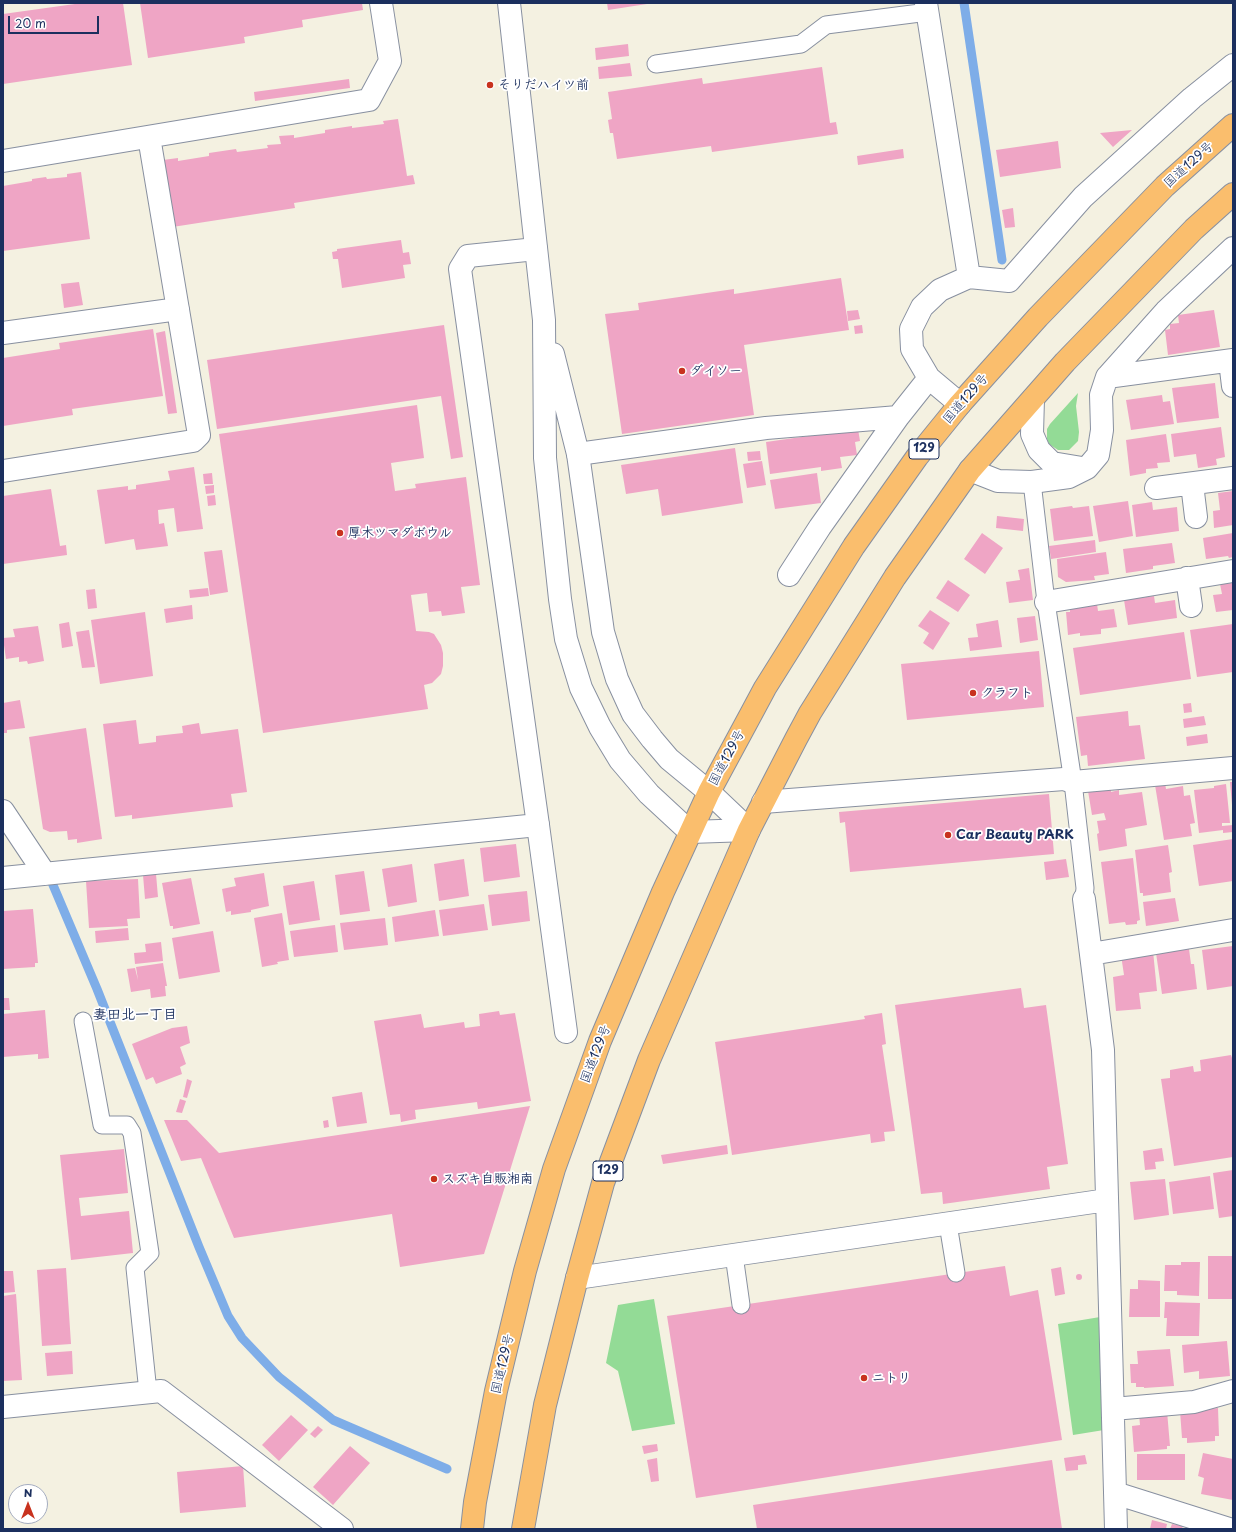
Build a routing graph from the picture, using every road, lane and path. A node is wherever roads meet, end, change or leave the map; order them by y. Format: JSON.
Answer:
{"nodes":[{"id":1,"x":380,"y":3,"type":"edge"},
{"id":2,"x":509,"y":3,"type":"edge"},
{"id":3,"x":927,"y":8,"type":"edge"},
{"id":4,"x":656,"y":64,"type":"dead end"},
{"id":5,"x":1233,"y":65,"type":"edge"},
{"id":6,"x":1233,"y":125,"type":"edge"},
{"id":7,"x":149,"y":137,"type":"junction"},
{"id":8,"x":3,"y":160,"type":"edge"},
{"id":9,"x":1233,"y":194,"type":"edge"},
{"id":10,"x":1233,"y":248,"type":"edge"},
{"id":11,"x":536,"y":249,"type":"junction"},
{"id":12,"x":968,"y":278,"type":"junction"},
{"id":13,"x":178,"y":309,"type":"junction"},
{"id":14,"x":544,"y":320,"type":"junction"},
{"id":15,"x":3,"y":333,"type":"edge"},
{"id":16,"x":1231,"y":360,"type":"edge"},
{"id":17,"x":1106,"y":377,"type":"junction"},
{"id":18,"x":929,"y":378,"type":"junction"},
{"id":19,"x":1233,"y":386,"type":"edge"},
{"id":20,"x":1033,"y":398,"type":"junction"},
{"id":21,"x":960,"y":404,"type":"junction"},
{"id":22,"x":898,"y":417,"type":"junction"},
{"id":23,"x":578,"y":454,"type":"junction"},
{"id":24,"x":1088,"y":468,"type":"junction"},
{"id":25,"x":970,"y":470,"type":"junction"},
{"id":26,"x":3,"y":471,"type":"edge"},
{"id":27,"x":1233,"y":478,"type":"edge"},
{"id":28,"x":1032,"y":482,"type":"junction"},
{"id":29,"x":1192,"y":484,"type":"junction"},
{"id":30,"x":1156,"y":488,"type":"dead end"},
{"id":31,"x":1196,"y":516,"type":"dead end"},
{"id":32,"x":1233,"y":571,"type":"edge"},
{"id":33,"x":789,"y":575,"type":"dead end"},
{"id":34,"x":1187,"y":578,"type":"junction"},
{"id":35,"x":1046,"y":602,"type":"junction"},
{"id":36,"x":1191,"y":606,"type":"dead end"},
{"id":37,"x":1233,"y":768,"type":"edge"},
{"id":38,"x":1072,"y":782,"type":"junction"},
{"id":39,"x":709,"y":792,"type":"junction"},
{"id":40,"x":763,"y":802,"type":"junction"},
{"id":41,"x":3,"y":811,"type":"edge"},
{"id":42,"x":538,"y":825,"type":"junction"},
{"id":43,"x":748,"y":830,"type":"junction"},
{"id":44,"x":690,"y":832,"type":"junction"},
{"id":45,"x":45,"y":874,"type":"junction"},
{"id":46,"x":3,"y":878,"type":"edge"},
{"id":47,"x":1084,"y":899,"type":"joint"},
{"id":48,"x":1233,"y":930,"type":"edge"},
{"id":49,"x":1091,"y":954,"type":"junction"},
{"id":50,"x":83,"y":1022,"type":"dead end"},
{"id":51,"x":566,"y":1032,"type":"dead end"},
{"id":52,"x":1107,"y":1200,"type":"junction"},
{"id":53,"x":948,"y":1224,"type":"junction"},
{"id":54,"x":734,"y":1255,"type":"junction"},
{"id":55,"x":956,"y":1273,"type":"dead end"},
{"id":56,"x":577,"y":1278,"type":"junction"},
{"id":57,"x":741,"y":1305,"type":"dead end"},
{"id":58,"x":1233,"y":1391,"type":"edge"},
{"id":59,"x":148,"y":1392,"type":"junction"},
{"id":60,"x":3,"y":1407,"type":"edge"},
{"id":61,"x":1113,"y":1409,"type":"junction"},
{"id":62,"x":1115,"y":1493,"type":"junction"},
{"id":63,"x":342,"y":1529,"type":"edge"},
{"id":64,"x":472,"y":1529,"type":"edge"},
{"id":65,"x":523,"y":1529,"type":"edge"},
{"id":66,"x":1116,"y":1529,"type":"edge"},
{"id":67,"x":1229,"y":1529,"type":"edge"}],
"edges":[{"from":1,"to":7,"type":"street"},
{"from":2,"to":11,"type":"street"},
{"from":3,"to":4,"type":"lane"},
{"from":3,"to":12,"type":"street"},
{"from":5,"to":12,"type":"street"},
{"from":6,"to":21,"type":"highway","name":"国道129号","number":"129"},
{"from":7,"to":8,"type":"street"},
{"from":7,"to":13,"type":"street"},
{"from":9,"to":20,"type":"highway","number":"129"},
{"from":10,"to":17,"type":"street"},
{"from":11,"to":14,"type":"street"},
{"from":11,"to":42,"type":"street"},
{"from":12,"to":18,"type":"street"},
{"from":13,"to":15,"type":"street"},
{"from":13,"to":26,"type":"street"},
{"from":14,"to":23,"type":"street"},
{"from":14,"to":44,"type":"street"},
{"from":16,"to":17,"type":"street"},
{"from":16,"to":19,"type":"street"},
{"from":17,"to":24,"type":"street"},
{"from":18,"to":21,"type":"street"},
{"from":18,"to":22,"type":"street"},
{"from":20,"to":24,"type":"street"},
{"from":20,"to":25,"type":"highway","number":"129"},
{"from":21,"to":39,"type":"highway","name":"国道129号","number":"129"},
{"from":22,"to":23,"type":"street"},
{"from":22,"to":33,"type":"street"},
{"from":23,"to":39,"type":"street"},
{"from":24,"to":28,"type":"street"},
{"from":25,"to":28,"type":"street"},
{"from":25,"to":40,"type":"highway","number":"129"},
{"from":27,"to":29,"type":"street"},
{"from":28,"to":35,"type":"lane"},
{"from":29,"to":30,"type":"street"},
{"from":29,"to":31,"type":"street"},
{"from":32,"to":34,"type":"street"},
{"from":34,"to":35,"type":"street"},
{"from":34,"to":36,"type":"street"},
{"from":35,"to":38,"type":"lane"},
{"from":37,"to":38,"type":"street"},
{"from":38,"to":40,"type":"street"},
{"from":38,"to":47,"type":"lane"},
{"from":39,"to":43,"type":"street"},
{"from":39,"to":44,"type":"highway","name":"国道129号","number":"129"},
{"from":40,"to":43,"type":"highway","number":"129"},
{"from":41,"to":45,"type":"street"},
{"from":42,"to":45,"type":"street"},
{"from":42,"to":51,"type":"street"},
{"from":43,"to":44,"type":"street"},
{"from":43,"to":56,"type":"highway","number":"129"},
{"from":44,"to":64,"type":"highway","name":"国道129号","number":"129"},
{"from":45,"to":46,"type":"street"},
{"from":47,"to":49,"type":"street"},
{"from":48,"to":49,"type":"street"},
{"from":49,"to":52,"type":"street"},
{"from":50,"to":59,"type":"lane"},
{"from":52,"to":53,"type":"street"},
{"from":52,"to":61,"type":"street"},
{"from":53,"to":54,"type":"street"},
{"from":53,"to":55,"type":"lane"},
{"from":54,"to":56,"type":"street"},
{"from":54,"to":57,"type":"lane"},
{"from":56,"to":65,"type":"highway","number":"129"},
{"from":58,"to":61,"type":"street"},
{"from":59,"to":60,"type":"street"},
{"from":59,"to":63,"type":"street"},
{"from":61,"to":62,"type":"street"},
{"from":62,"to":66,"type":"street"},
{"from":62,"to":67,"type":"street"}]}
